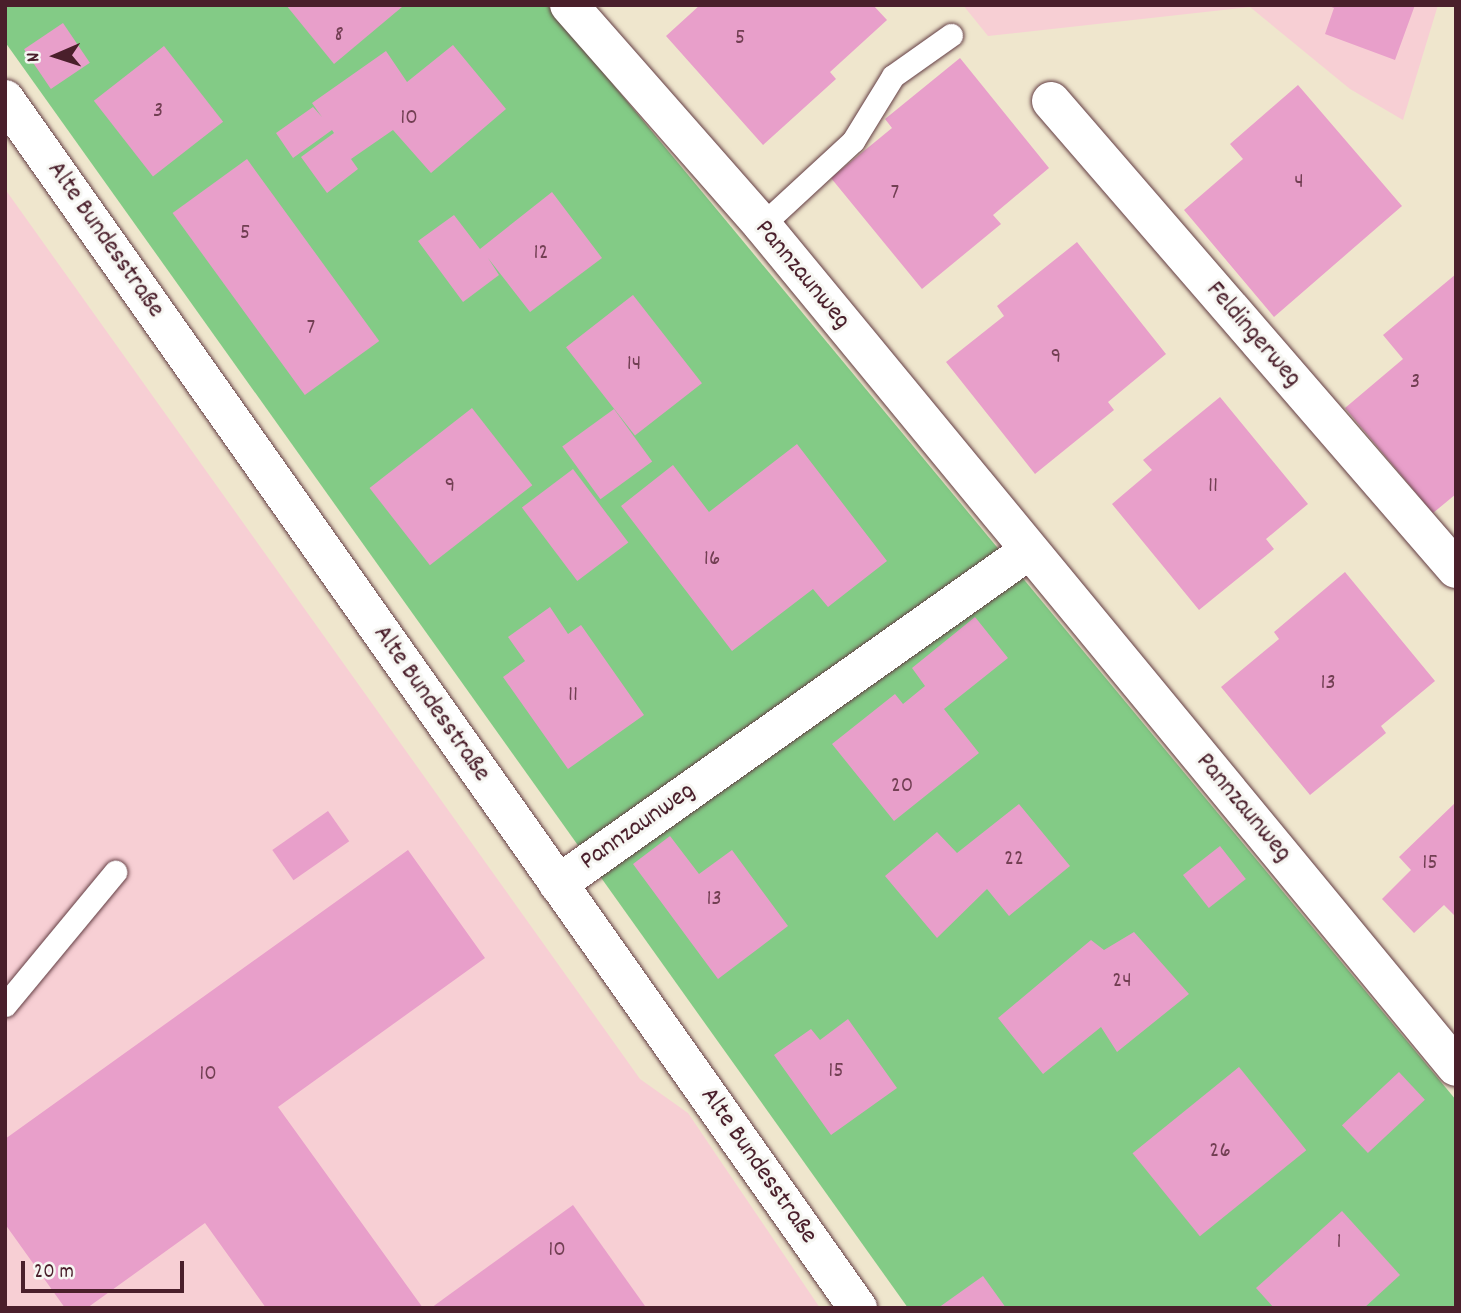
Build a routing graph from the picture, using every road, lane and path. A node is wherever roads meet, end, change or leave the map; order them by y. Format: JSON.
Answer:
{"nodes":[{"id":1,"x":569,"y":5,"type":"edge"},
{"id":2,"x":951,"y":35,"type":"dead end"},
{"id":3,"x":5,"y":99,"type":"edge"},
{"id":4,"x":1051,"y":101,"type":"dead end"},
{"id":5,"x":762,"y":225,"type":"junction"},
{"id":6,"x":1027,"y":552,"type":"junction"},
{"id":7,"x":1456,"y":569,"type":"edge"},
{"id":8,"x":114,"y":872,"type":"dead end"},
{"id":9,"x":558,"y":884,"type":"junction"},
{"id":10,"x":5,"y":1005,"type":"edge"},
{"id":11,"x":1456,"y":1067,"type":"edge"},
{"id":12,"x":858,"y":1308,"type":"edge"}],
"edges":[{"from":1,"to":5,"type":"street","name":"Pannzaunweg"},
{"from":2,"to":5,"type":"lane"},
{"from":3,"to":9,"type":"street","name":"Alte Bundesstraße"},
{"from":4,"to":7,"type":"street","name":"Feldingerweg"},
{"from":5,"to":6,"type":"street","name":"Pannzaunweg"},
{"from":6,"to":9,"type":"street","name":"Pannzaunweg"},
{"from":6,"to":11,"type":"street","name":"Pannzaunweg"},
{"from":8,"to":10,"type":"lane"},
{"from":9,"to":12,"type":"street","name":"Alte Bundesstraße"}]}
